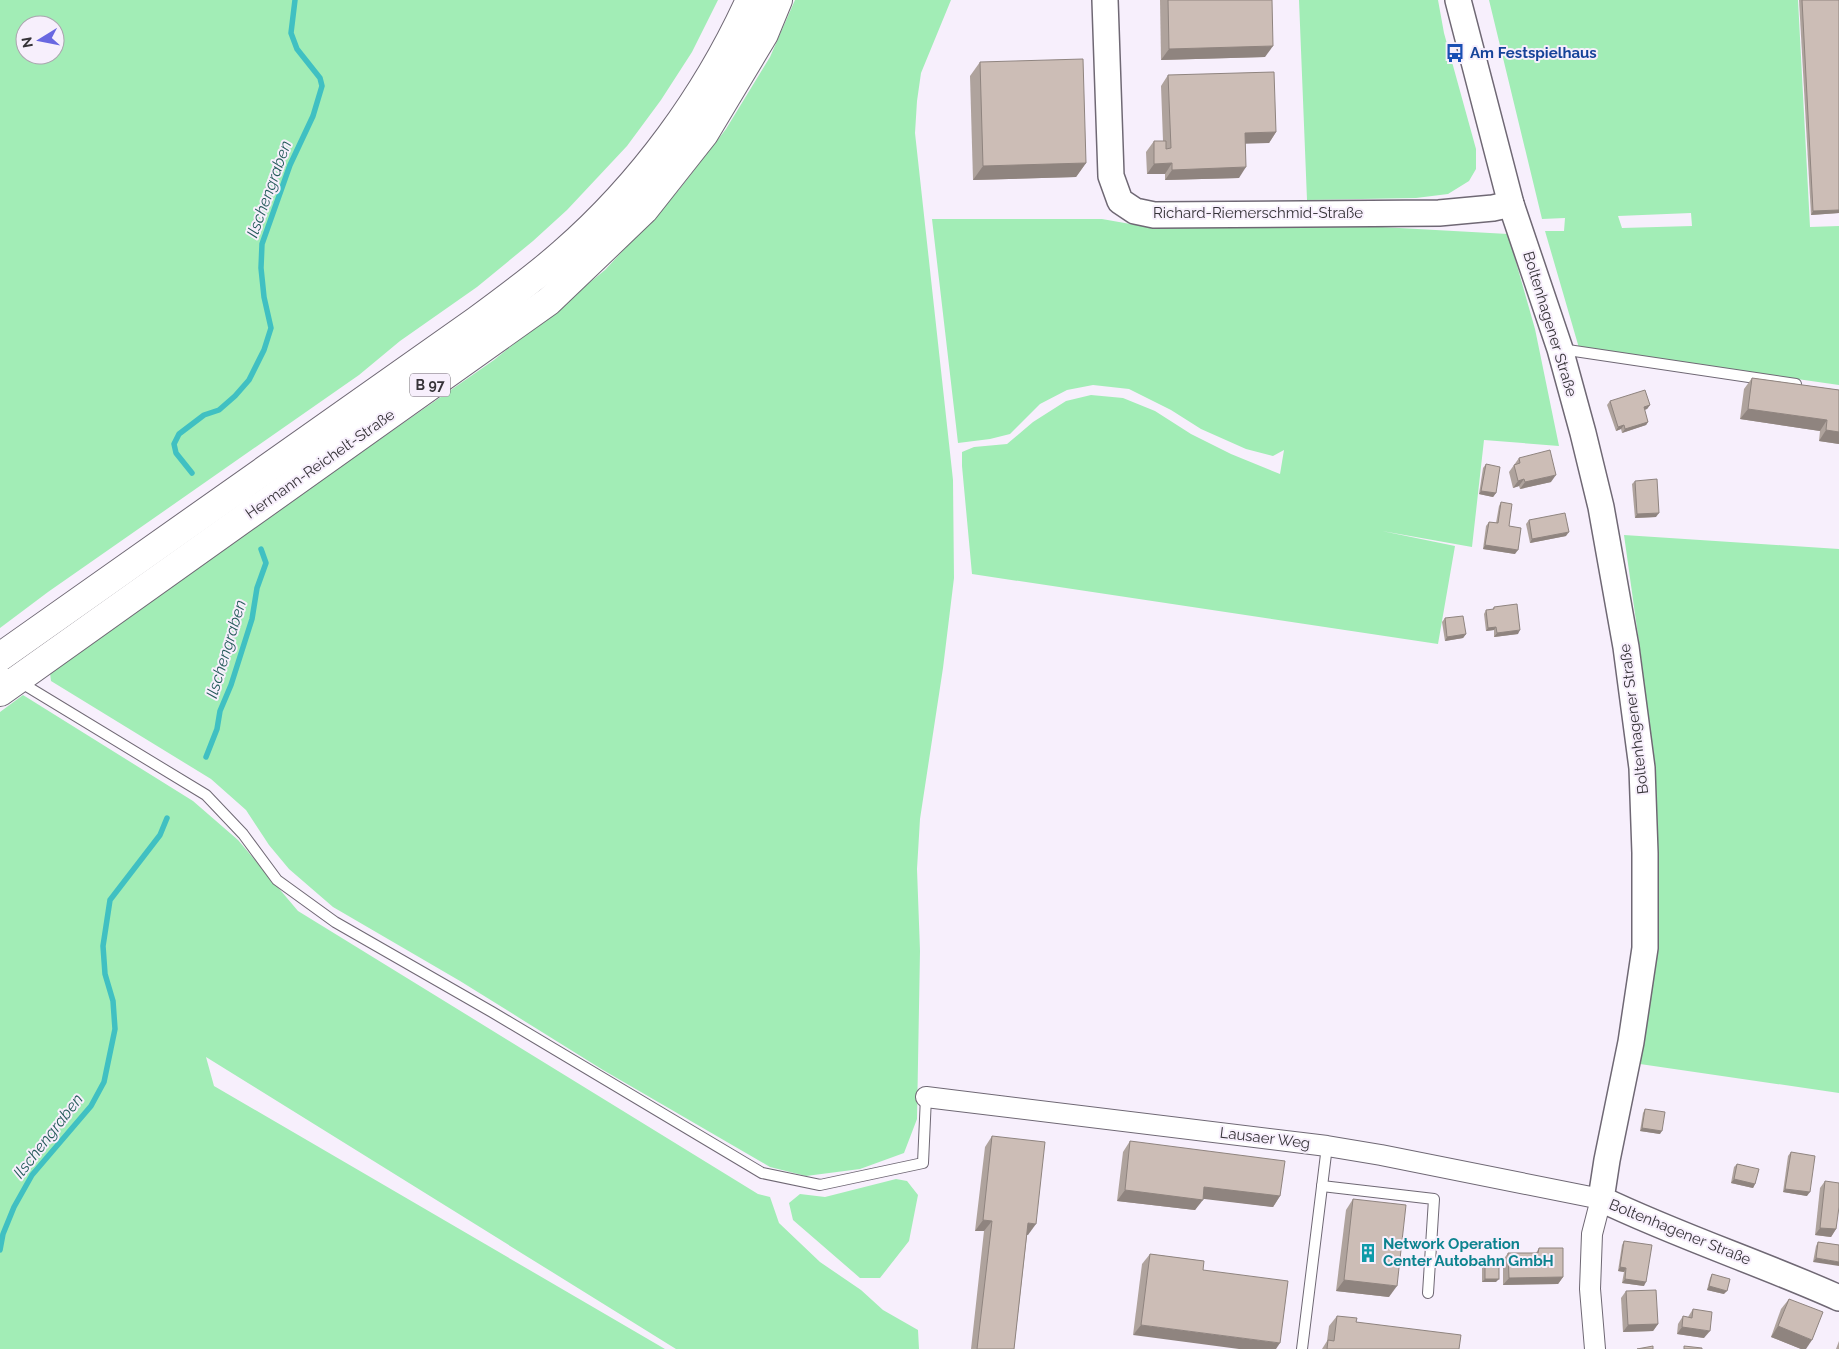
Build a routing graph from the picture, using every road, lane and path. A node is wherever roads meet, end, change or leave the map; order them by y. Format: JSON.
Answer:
{"nodes":[{"id":1,"x":750,"y":0,"type":"edge"},
{"id":2,"x":778,"y":0,"type":"edge"},
{"id":3,"x":1105,"y":0,"type":"edge"},
{"id":4,"x":1458,"y":0,"type":"edge"},
{"id":5,"x":1512,"y":204,"type":"junction"},
{"id":6,"x":1560,"y":349,"type":"junction"},
{"id":7,"x":1807,"y":386,"type":"edge"},
{"id":8,"x":0,"y":657,"type":"edge"},
{"id":9,"x":5,"y":681,"type":"edge"},
{"id":10,"x":926,"y":1097,"type":"joint"},
{"id":11,"x":1327,"y":1146,"type":"junction"},
{"id":12,"x":1322,"y":1186,"type":"junction"},
{"id":13,"x":1601,"y":1199,"type":"junction"},
{"id":14,"x":1428,"y":1293,"type":"dead end"},
{"id":15,"x":1839,"y":1298,"type":"edge"},
{"id":16,"x":1302,"y":1349,"type":"edge"},
{"id":17,"x":1595,"y":1349,"type":"edge"}],
"edges":[{"from":1,"to":8,"type":"main road","name":"Hermann-Reichelt-Straße","number":"B 97"},
{"from":2,"to":9,"type":"main road","name":"Hermann-Reichelt-Straße","number":"B 97"},
{"from":3,"to":5,"type":"street","name":"Richard-Riemerschmid-Straße"},
{"from":4,"to":5,"type":"street","name":"Boltenhagener Straße"},
{"from":5,"to":6,"type":"street","name":"Boltenhagener Straße"},
{"from":6,"to":7,"type":"lane"},
{"from":6,"to":13,"type":"street","name":"Boltenhagener Straße"},
{"from":9,"to":10,"type":"lane"},
{"from":10,"to":11,"type":"street","name":"Lausaer Weg"},
{"from":11,"to":12,"type":"lane"},
{"from":11,"to":13,"type":"street","name":"Lausaer Weg"},
{"from":12,"to":14,"type":"lane"},
{"from":12,"to":16,"type":"lane"},
{"from":13,"to":15,"type":"street","name":"Boltenhagener Straße"},
{"from":13,"to":17,"type":"street"}]}
